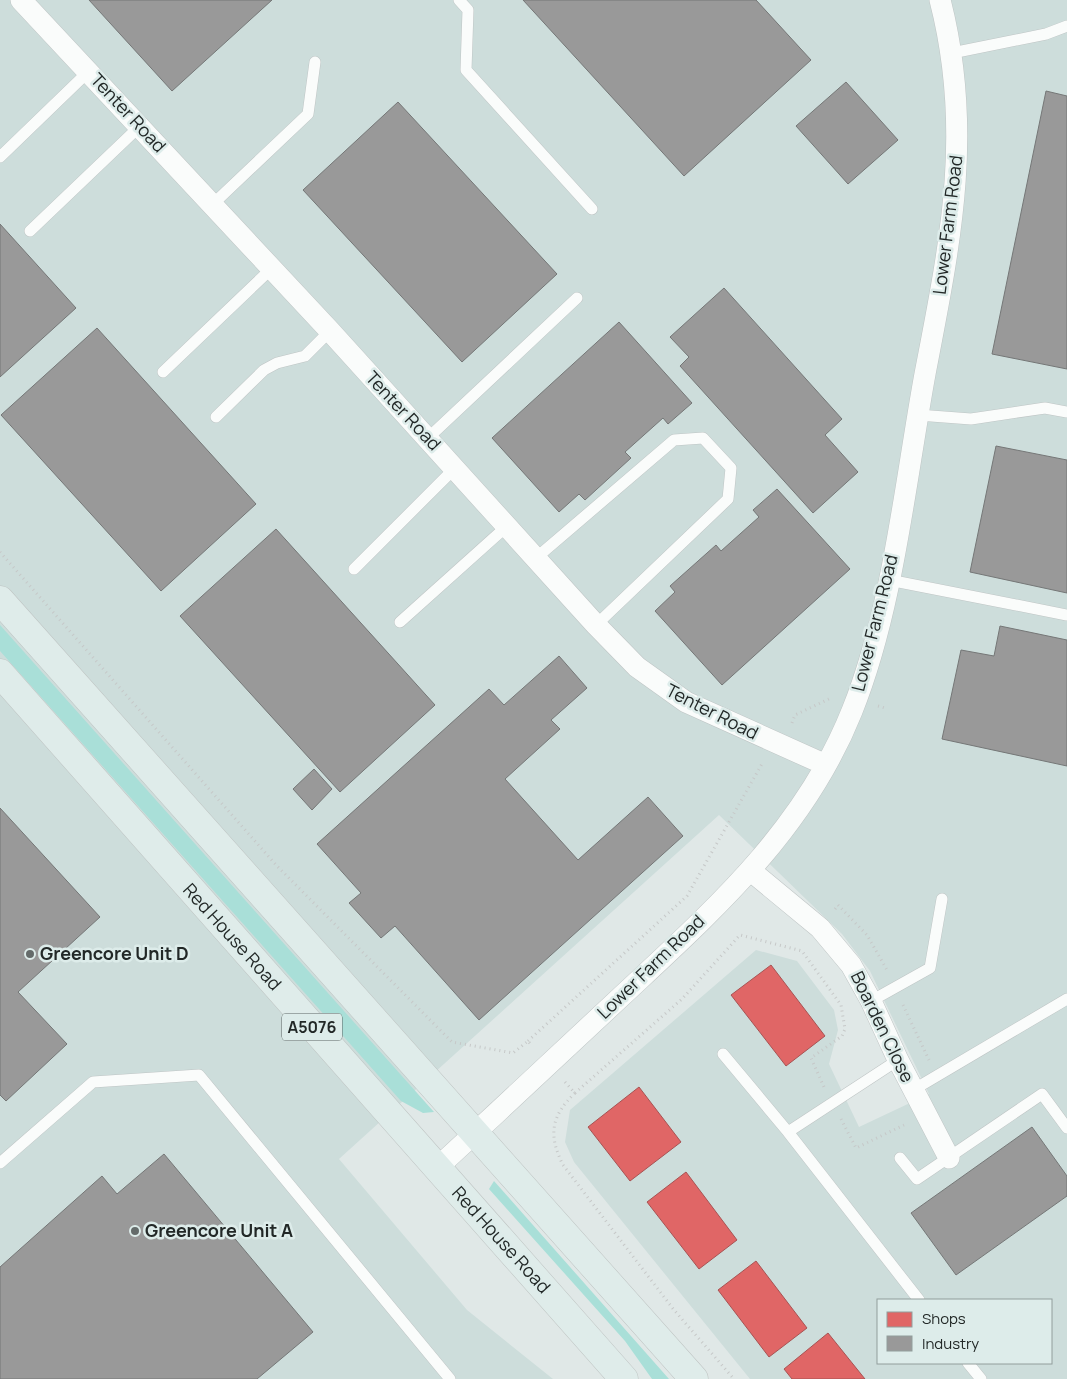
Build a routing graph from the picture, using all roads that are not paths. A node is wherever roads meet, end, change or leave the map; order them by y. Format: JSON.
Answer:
{"nodes":[{"id":1,"x":21,"y":0,"type":"edge"},
{"id":2,"x":459,"y":0,"type":"edge"},
{"id":3,"x":940,"y":0,"type":"edge"},
{"id":4,"x":1067,"y":26,"type":"edge"},
{"id":5,"x":952,"y":54,"type":"junction"},
{"id":6,"x":315,"y":62,"type":"dead end"},
{"id":7,"x":89,"y":70,"type":"junction"},
{"id":8,"x":140,"y":126,"type":"junction"},
{"id":9,"x":0,"y":157,"type":"edge"},
{"id":10,"x":212,"y":205,"type":"junction"},
{"id":11,"x":592,"y":209,"type":"dead end"},
{"id":12,"x":30,"y":231,"type":"dead end"},
{"id":13,"x":271,"y":269,"type":"junction"},
{"id":14,"x":578,"y":298,"type":"dead end"},
{"id":15,"x":330,"y":332,"type":"junction"},
{"id":16,"x":163,"y":372,"type":"dead end"},
{"id":17,"x":1067,"y":412,"type":"edge"},
{"id":18,"x":918,"y":415,"type":"junction"},
{"id":19,"x":216,"y":417,"type":"dead end"},
{"id":20,"x":428,"y":438,"type":"junction"},
{"id":21,"x":455,"y":468,"type":"junction"},
{"id":22,"x":507,"y":526,"type":"junction"},
{"id":23,"x":536,"y":558,"type":"junction"},
{"id":24,"x":354,"y":569,"type":"dead end"},
{"id":25,"x":889,"y":580,"type":"junction"},
{"id":26,"x":0,"y":600,"type":"edge"},
{"id":27,"x":1067,"y":615,"type":"edge"},
{"id":28,"x":400,"y":622,"type":"dead end"},
{"id":29,"x":596,"y":625,"type":"junction"},
{"id":30,"x":0,"y":674,"type":"edge"},
{"id":31,"x":826,"y":766,"type":"junction"},
{"id":32,"x":751,"y":870,"type":"junction"},
{"id":33,"x":942,"y":899,"type":"dead end"},
{"id":34,"x":1067,"y":999,"type":"edge"},
{"id":35,"x":871,"y":1001,"type":"junction"},
{"id":36,"x":723,"y":1054,"type":"dead end"},
{"id":37,"x":898,"y":1060,"type":"junction"},
{"id":38,"x":913,"y":1090,"type":"junction"},
{"id":39,"x":1067,"y":1128,"type":"edge"},
{"id":40,"x":788,"y":1132,"type":"junction"},
{"id":41,"x":475,"y":1133,"type":"junction"},
{"id":42,"x":900,"y":1158,"type":"dead end"},
{"id":43,"x":948,"y":1158,"type":"junction"},
{"id":44,"x":0,"y":1163,"type":"edge"},
{"id":45,"x":437,"y":1168,"type":"junction"},
{"id":46,"x":918,"y":1299,"type":"edge"},
{"id":47,"x":969,"y":1364,"type":"edge"},
{"id":48,"x":450,"y":1379,"type":"edge"},
{"id":49,"x":624,"y":1379,"type":"edge"},
{"id":50,"x":694,"y":1379,"type":"edge"},
{"id":51,"x":981,"y":1379,"type":"edge"}],
"edges":[{"from":1,"to":7,"type":"street","name":"Tenter Road"},
{"from":2,"to":11,"type":"lane"},
{"from":3,"to":5,"type":"street","name":"Lower Farm Road"},
{"from":4,"to":5,"type":"lane"},
{"from":5,"to":18,"type":"street","name":"Lower Farm Road"},
{"from":6,"to":10,"type":"lane"},
{"from":7,"to":8,"type":"street","name":"Tenter Road"},
{"from":7,"to":9,"type":"lane"},
{"from":8,"to":10,"type":"street","name":"Tenter Road"},
{"from":8,"to":12,"type":"lane"},
{"from":10,"to":13,"type":"street","name":"Tenter Road"},
{"from":13,"to":15,"type":"street","name":"Tenter Road"},
{"from":13,"to":16,"type":"lane"},
{"from":14,"to":20,"type":"lane"},
{"from":15,"to":19,"type":"lane"},
{"from":15,"to":20,"type":"street","name":"Tenter Road"},
{"from":17,"to":18,"type":"lane"},
{"from":18,"to":25,"type":"street","name":"Lower Farm Road"},
{"from":20,"to":21,"type":"street","name":"Tenter Road"},
{"from":21,"to":22,"type":"street","name":"Tenter Road"},
{"from":21,"to":24,"type":"lane"},
{"from":22,"to":23,"type":"street","name":"Tenter Road"},
{"from":22,"to":28,"type":"lane"},
{"from":23,"to":29,"type":"street","name":"Tenter Road"},
{"from":23,"to":29,"type":"lane"},
{"from":25,"to":27,"type":"lane"},
{"from":25,"to":31,"type":"street","name":"Lower Farm Road"},
{"from":26,"to":41,"type":"main road"},
{"from":29,"to":31,"type":"street","name":"Tenter Road"},
{"from":30,"to":45,"type":"main road","name":"Red House Road","number":"A5076"},
{"from":31,"to":32,"type":"street","name":"Lower Farm Road"},
{"from":32,"to":35,"type":"street","name":"Boarden Close"},
{"from":32,"to":41,"type":"street","name":"Lower Farm Road"},
{"from":33,"to":35,"type":"lane"},
{"from":34,"to":38,"type":"lane"},
{"from":35,"to":37,"type":"street","name":"Boarden Close"},
{"from":36,"to":40,"type":"lane"},
{"from":37,"to":38,"type":"street","name":"Boarden Close"},
{"from":37,"to":40,"type":"lane"},
{"from":38,"to":43,"type":"street","name":"Boarden Close"},
{"from":39,"to":43,"type":"lane"},
{"from":40,"to":46,"type":"lane"},
{"from":41,"to":45,"type":"street","name":"Lower Farm Road"},
{"from":41,"to":50,"type":"main road"},
{"from":42,"to":43,"type":"lane"},
{"from":44,"to":48,"type":"lane"},
{"from":45,"to":49,"type":"main road","name":"Red House Road","number":"A5076"},
{"from":47,"to":51,"type":"lane"}]}
